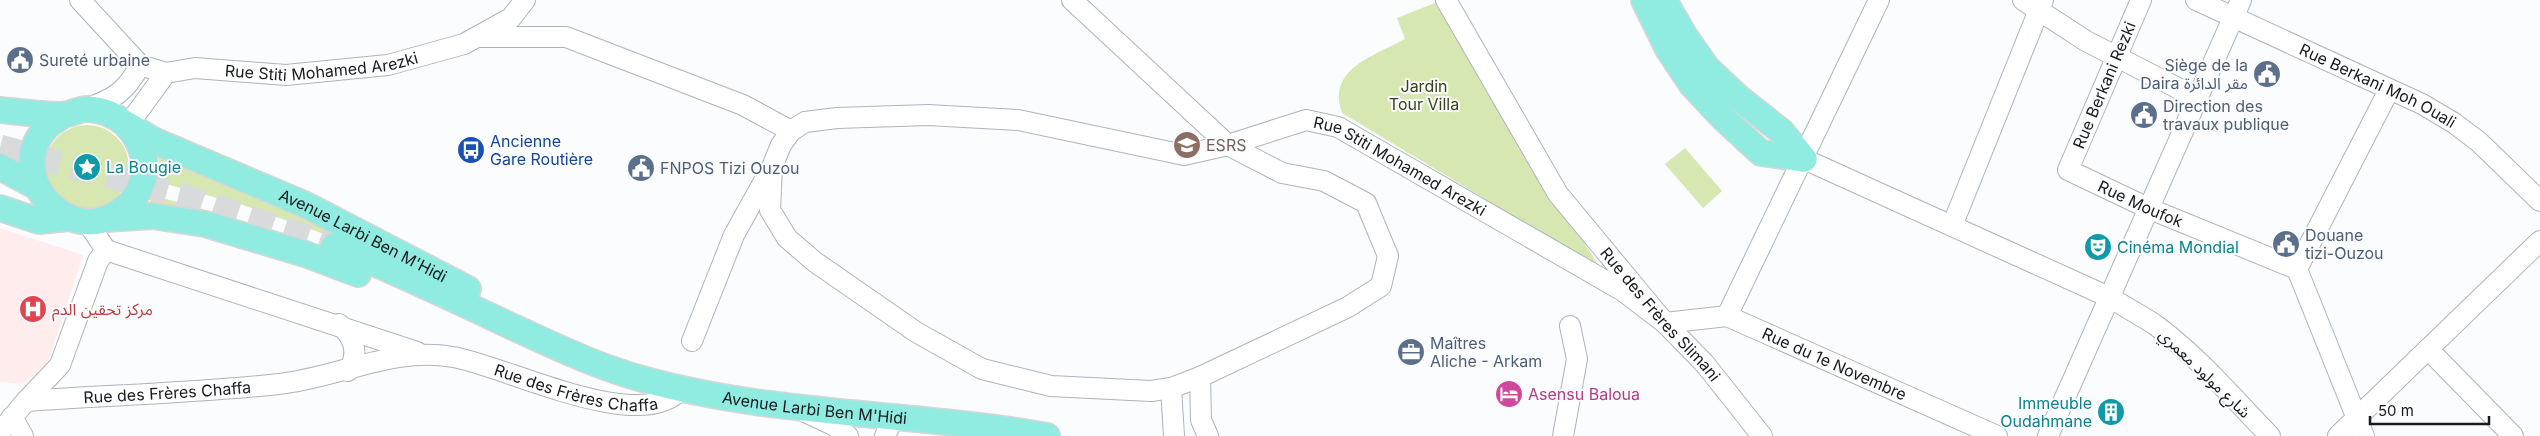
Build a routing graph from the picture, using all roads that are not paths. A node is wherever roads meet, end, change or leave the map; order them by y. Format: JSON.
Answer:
{"nodes":[{"id":1,"x":80,"y":0,"type":"edge"},
{"id":2,"x":525,"y":0,"type":"edge"},
{"id":3,"x":1072,"y":0,"type":"edge"},
{"id":4,"x":1446,"y":0,"type":"edge"},
{"id":5,"x":1644,"y":0,"type":"edge"},
{"id":6,"x":1664,"y":0,"type":"edge"},
{"id":7,"x":1879,"y":0,"type":"edge"},
{"id":8,"x":2141,"y":0,"type":"edge"},
{"id":9,"x":2196,"y":0,"type":"edge"},
{"id":10,"x":2035,"y":3,"type":"edge"},
{"id":11,"x":2237,"y":9,"type":"edge"},
{"id":12,"x":478,"y":37,"type":"junction"},
{"id":13,"x":2115,"y":56,"type":"junction"},
{"id":14,"x":140,"y":64,"type":"junction"},
{"id":15,"x":166,"y":73,"type":"junction"},
{"id":16,"x":2389,"y":90,"type":"junction"},
{"id":17,"x":2197,"y":98,"type":"junction"},
{"id":18,"x":0,"y":110,"type":"edge"},
{"id":19,"x":74,"y":112,"type":"junction"},
{"id":20,"x":128,"y":125,"type":"junction"},
{"id":21,"x":791,"y":131,"type":"junction"},
{"id":22,"x":1228,"y":145,"type":"junction"},
{"id":23,"x":1804,"y":159,"type":"junction"},
{"id":24,"x":0,"y":167,"type":"edge"},
{"id":25,"x":772,"y":167,"type":"junction"},
{"id":26,"x":2068,"y":170,"type":"joint"},
{"id":27,"x":37,"y":187,"type":"junction"},
{"id":28,"x":0,"y":199,"type":"edge"},
{"id":29,"x":2540,"y":201,"type":"edge"},
{"id":30,"x":0,"y":208,"type":"edge"},
{"id":31,"x":2150,"y":209,"type":"junction"},
{"id":32,"x":87,"y":220,"type":"junction"},
{"id":33,"x":1952,"y":226,"type":"junction"},
{"id":34,"x":2540,"y":241,"type":"edge"},
{"id":35,"x":334,"y":246,"type":"tunnel mouth"},
{"id":36,"x":106,"y":250,"type":"junction"},
{"id":37,"x":2298,"y":269,"type":"junction"},
{"id":38,"x":2111,"y":298,"type":"junction"},
{"id":39,"x":1727,"y":316,"type":"junction"},
{"id":40,"x":1665,"y":323,"type":"junction"},
{"id":41,"x":339,"y":324,"type":"junction"},
{"id":42,"x":1570,"y":326,"type":"dead end"},
{"id":43,"x":692,"y":341,"type":"dead end"},
{"id":44,"x":2428,"y":348,"type":"junction"},
{"id":45,"x":422,"y":353,"type":"junction"},
{"id":46,"x":588,"y":361,"type":"junction"},
{"id":47,"x":348,"y":371,"type":"junction"},
{"id":48,"x":1200,"y":377,"type":"junction"},
{"id":49,"x":1171,"y":388,"type":"junction"},
{"id":50,"x":681,"y":389,"type":"junction"},
{"id":51,"x":26,"y":401,"type":"junction"},
{"id":52,"x":792,"y":406,"type":"junction"},
{"id":53,"x":2356,"y":417,"type":"junction"},
{"id":54,"x":6,"y":425,"type":"edge"},
{"id":55,"x":892,"y":427,"type":"edge"},
{"id":56,"x":23,"y":436,"type":"edge"},
{"id":57,"x":848,"y":436,"type":"edge"},
{"id":58,"x":1047,"y":436,"type":"edge"},
{"id":59,"x":1174,"y":436,"type":"edge"},
{"id":60,"x":1208,"y":436,"type":"edge"},
{"id":61,"x":1563,"y":436,"type":"edge"},
{"id":62,"x":1762,"y":436,"type":"edge"},
{"id":63,"x":1998,"y":436,"type":"edge"},
{"id":64,"x":2048,"y":436,"type":"edge"},
{"id":65,"x":2270,"y":436,"type":"edge"},
{"id":66,"x":2338,"y":436,"type":"edge"},
{"id":67,"x":2364,"y":436,"type":"edge"},
{"id":68,"x":2514,"y":436,"type":"edge"}],
"edges":[{"from":1,"to":14,"type":"street"},
{"from":2,"to":12,"type":"street","name":"Rue Stiti Mohamed Arezki"},
{"from":3,"to":22,"type":"street"},
{"from":4,"to":40,"type":"street","name":"Rue des Frères Slimani"},
{"from":5,"to":23,"type":"main road"},
{"from":6,"to":23,"type":"main road"},
{"from":7,"to":23,"type":"street"},
{"from":8,"to":13,"type":"street","name":"Rue Berkani Rezki"},
{"from":9,"to":11,"type":"street","name":"Rue Berkani Moh Ouali"},
{"from":10,"to":13,"type":"street"},
{"from":10,"to":33,"type":"street"},
{"from":11,"to":16,"type":"street","name":"Rue Berkani Moh Ouali"},
{"from":11,"to":17,"type":"street"},
{"from":12,"to":15,"type":"street","name":"Rue Stiti Mohamed Arezki"},
{"from":12,"to":21,"type":"street"},
{"from":13,"to":17,"type":"street"},
{"from":13,"to":26,"type":"street","name":"Rue Berkani Rezki"},
{"from":14,"to":15,"type":"street"},
{"from":14,"to":19,"type":"street"},
{"from":15,"to":20,"type":"street"},
{"from":16,"to":29,"type":"street","name":"Rue Berkani Moh Ouali"},
{"from":16,"to":37,"type":"street"},
{"from":17,"to":31,"type":"street"},
{"from":18,"to":19,"type":"main road"},
{"from":19,"to":20,"type":"main road"},
{"from":19,"to":27,"type":"main road"},
{"from":20,"to":32,"type":"main road"},
{"from":20,"to":46,"type":"main road","name":"Avenue Larbi Ben M'Hidi"},
{"from":21,"to":22,"type":"street","name":"Rue Stiti Mohamed Arezki"},
{"from":21,"to":25,"type":"street"},
{"from":22,"to":40,"type":"street","name":"Rue Stiti Mohamed Arezki"},
{"from":22,"to":48,"type":"street"},
{"from":23,"to":33,"type":"street","name":"شارع مولود معمري"},
{"from":23,"to":39,"type":"street"},
{"from":24,"to":27,"type":"main road"},
{"from":25,"to":43,"type":"street"},
{"from":25,"to":49,"type":"street"},
{"from":26,"to":31,"type":"street","name":"Rue Moufok"},
{"from":27,"to":28,"type":"main road"},
{"from":27,"to":32,"type":"main road"},
{"from":30,"to":32,"type":"main road","name":"Avenue Larbi Ben M'Hidi"},
{"from":31,"to":37,"type":"street","name":"Rue Moufok"},
{"from":31,"to":38,"type":"street"},
{"from":32,"to":36,"type":"street"},
{"from":32,"to":46,"type":"main road","name":"Avenue Larbi Ben M'Hidi"},
{"from":33,"to":38,"type":"street","name":"شارع مولود معمري"},
{"from":34,"to":44,"type":"street"},
{"from":35,"to":46,"type":"main road","name":"Avenue Larbi Ben M'Hidi"},
{"from":36,"to":41,"type":"street"},
{"from":36,"to":51,"type":"street"},
{"from":37,"to":53,"type":"street"},
{"from":38,"to":64,"type":"street"},
{"from":38,"to":65,"type":"street","name":"شارع مولود معمري"},
{"from":39,"to":40,"type":"street"},
{"from":39,"to":63,"type":"street","name":"Rue du 1e Novembre"},
{"from":40,"to":62,"type":"street","name":"Rue des Frères Slimani"},
{"from":41,"to":45,"type":"street"},
{"from":41,"to":47,"type":"street"},
{"from":42,"to":61,"type":"street"},
{"from":44,"to":53,"type":"street"},
{"from":44,"to":68,"type":"street"},
{"from":45,"to":47,"type":"street","name":"Rue des Frères Chaffa"},
{"from":45,"to":50,"type":"street","name":"Rue des Frères Chaffa"},
{"from":46,"to":50,"type":"main road","name":"Avenue Larbi Ben M'Hidi"},
{"from":47,"to":51,"type":"street","name":"Rue des Frères Chaffa"},
{"from":48,"to":49,"type":"street"},
{"from":48,"to":60,"type":"street"},
{"from":49,"to":59,"type":"street"},
{"from":50,"to":52,"type":"main road","name":"Avenue Larbi Ben M'Hidi"},
{"from":51,"to":54,"type":"street"},
{"from":52,"to":55,"type":"main road","name":"Avenue Larbi Ben M'Hidi"},
{"from":52,"to":57,"type":"street"},
{"from":53,"to":66,"type":"street"},
{"from":53,"to":67,"type":"street"},
{"from":54,"to":56,"type":"street"},
{"from":55,"to":58,"type":"main road","name":"Avenue Larbi Ben M'Hidi"}]}
